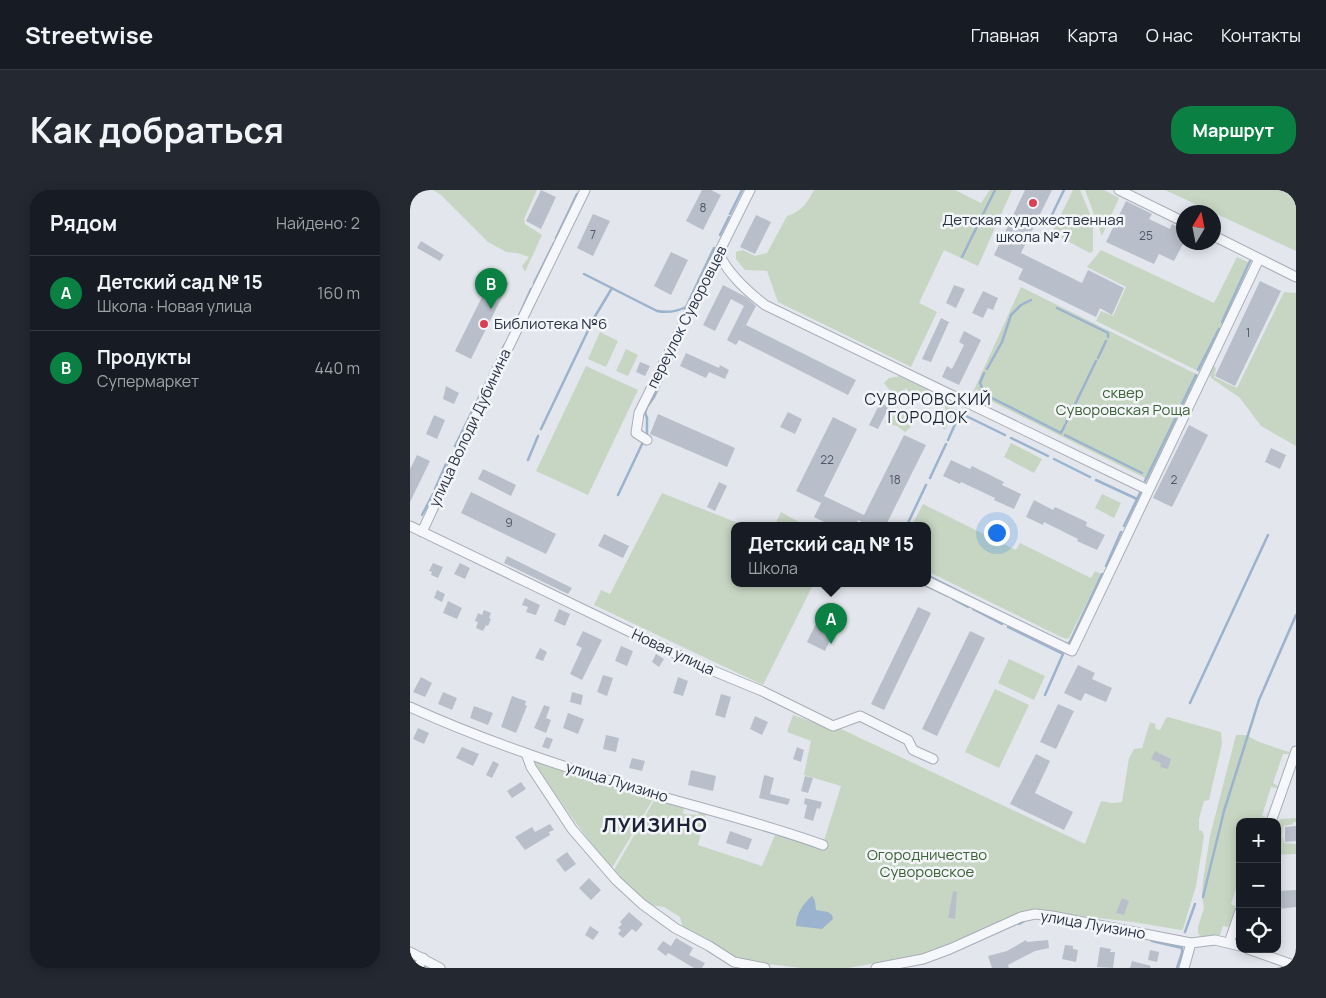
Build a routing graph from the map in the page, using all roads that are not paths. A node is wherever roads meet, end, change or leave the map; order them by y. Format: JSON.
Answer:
{"nodes":[{"id":1,"x":585,"y":190,"type":"edge"},
{"id":2,"x":750,"y":190,"type":"edge"},
{"id":3,"x":1119,"y":190,"type":"edge"},
{"id":4,"x":1176,"y":218,"type":"edge"},
{"id":5,"x":1221,"y":239,"type":"edge"},
{"id":6,"x":719,"y":254,"type":"junction"},
{"id":7,"x":1259,"y":258,"type":"junction"},
{"id":8,"x":1296,"y":277,"type":"edge"},
{"id":9,"x":647,"y":440,"type":"dead end"},
{"id":10,"x":1148,"y":490,"type":"junction"},
{"id":11,"x":410,"y":526,"type":"edge"},
{"id":12,"x":422,"y":532,"type":"junction"},
{"id":13,"x":931,"y":582,"type":"edge"},
{"id":14,"x":410,"y":707,"type":"edge"},
{"id":15,"x":1296,"y":751,"type":"edge"},
{"id":16,"x":526,"y":753,"type":"junction"},
{"id":17,"x":933,"y":759,"type":"dead end"},
{"id":18,"x":1272,"y":818,"type":"edge"},
{"id":19,"x":823,"y":845,"type":"dead end"},
{"id":20,"x":1236,"y":923,"type":"edge"},
{"id":21,"x":1191,"y":943,"type":"junction"},
{"id":22,"x":1229,"y":943,"type":"junction"},
{"id":23,"x":1236,"y":945,"type":"edge"},
{"id":24,"x":410,"y":952,"type":"edge"},
{"id":25,"x":1259,"y":953,"type":"edge"},
{"id":26,"x":423,"y":958,"type":"junction"},
{"id":27,"x":733,"y":965,"type":"edge"},
{"id":28,"x":1296,"y":966,"type":"edge"},
{"id":29,"x":418,"y":968,"type":"edge"},
{"id":30,"x":440,"y":968,"type":"edge"},
{"id":31,"x":765,"y":968,"type":"edge"},
{"id":32,"x":876,"y":968,"type":"edge"},
{"id":33,"x":1184,"y":968,"type":"edge"}],
"edges":[{"from":1,"to":12,"type":"street","name":"улица Володи Дубинина"},
{"from":2,"to":6,"type":"street","name":"переулок Суворовцев"},
{"from":3,"to":4,"type":"street"},
{"from":5,"to":7,"type":"street"},
{"from":6,"to":9,"type":"street","name":"переулок Суворовцев"},
{"from":6,"to":10,"type":"street"},
{"from":7,"to":8,"type":"street"},
{"from":7,"to":10,"type":"street"},
{"from":10,"to":13,"type":"street"},
{"from":11,"to":12,"type":"street","name":"Новая улица"},
{"from":12,"to":17,"type":"street","name":"Новая улица"},
{"from":14,"to":16,"type":"street","name":"улица Луизино"},
{"from":15,"to":18,"type":"street"},
{"from":16,"to":19,"type":"street","name":"улица Луизино"},
{"from":16,"to":27,"type":"street"},
{"from":20,"to":22,"type":"street"},
{"from":21,"to":22,"type":"street","name":"улица Луизино"},
{"from":21,"to":32,"type":"street","name":"улица Луизино"},
{"from":21,"to":33,"type":"street"},
{"from":22,"to":23,"type":"street","name":"улица Луизино"},
{"from":24,"to":26,"type":"street"},
{"from":25,"to":28,"type":"street"},
{"from":26,"to":29,"type":"street"},
{"from":26,"to":30,"type":"street"},
{"from":27,"to":31,"type":"street"}]}
